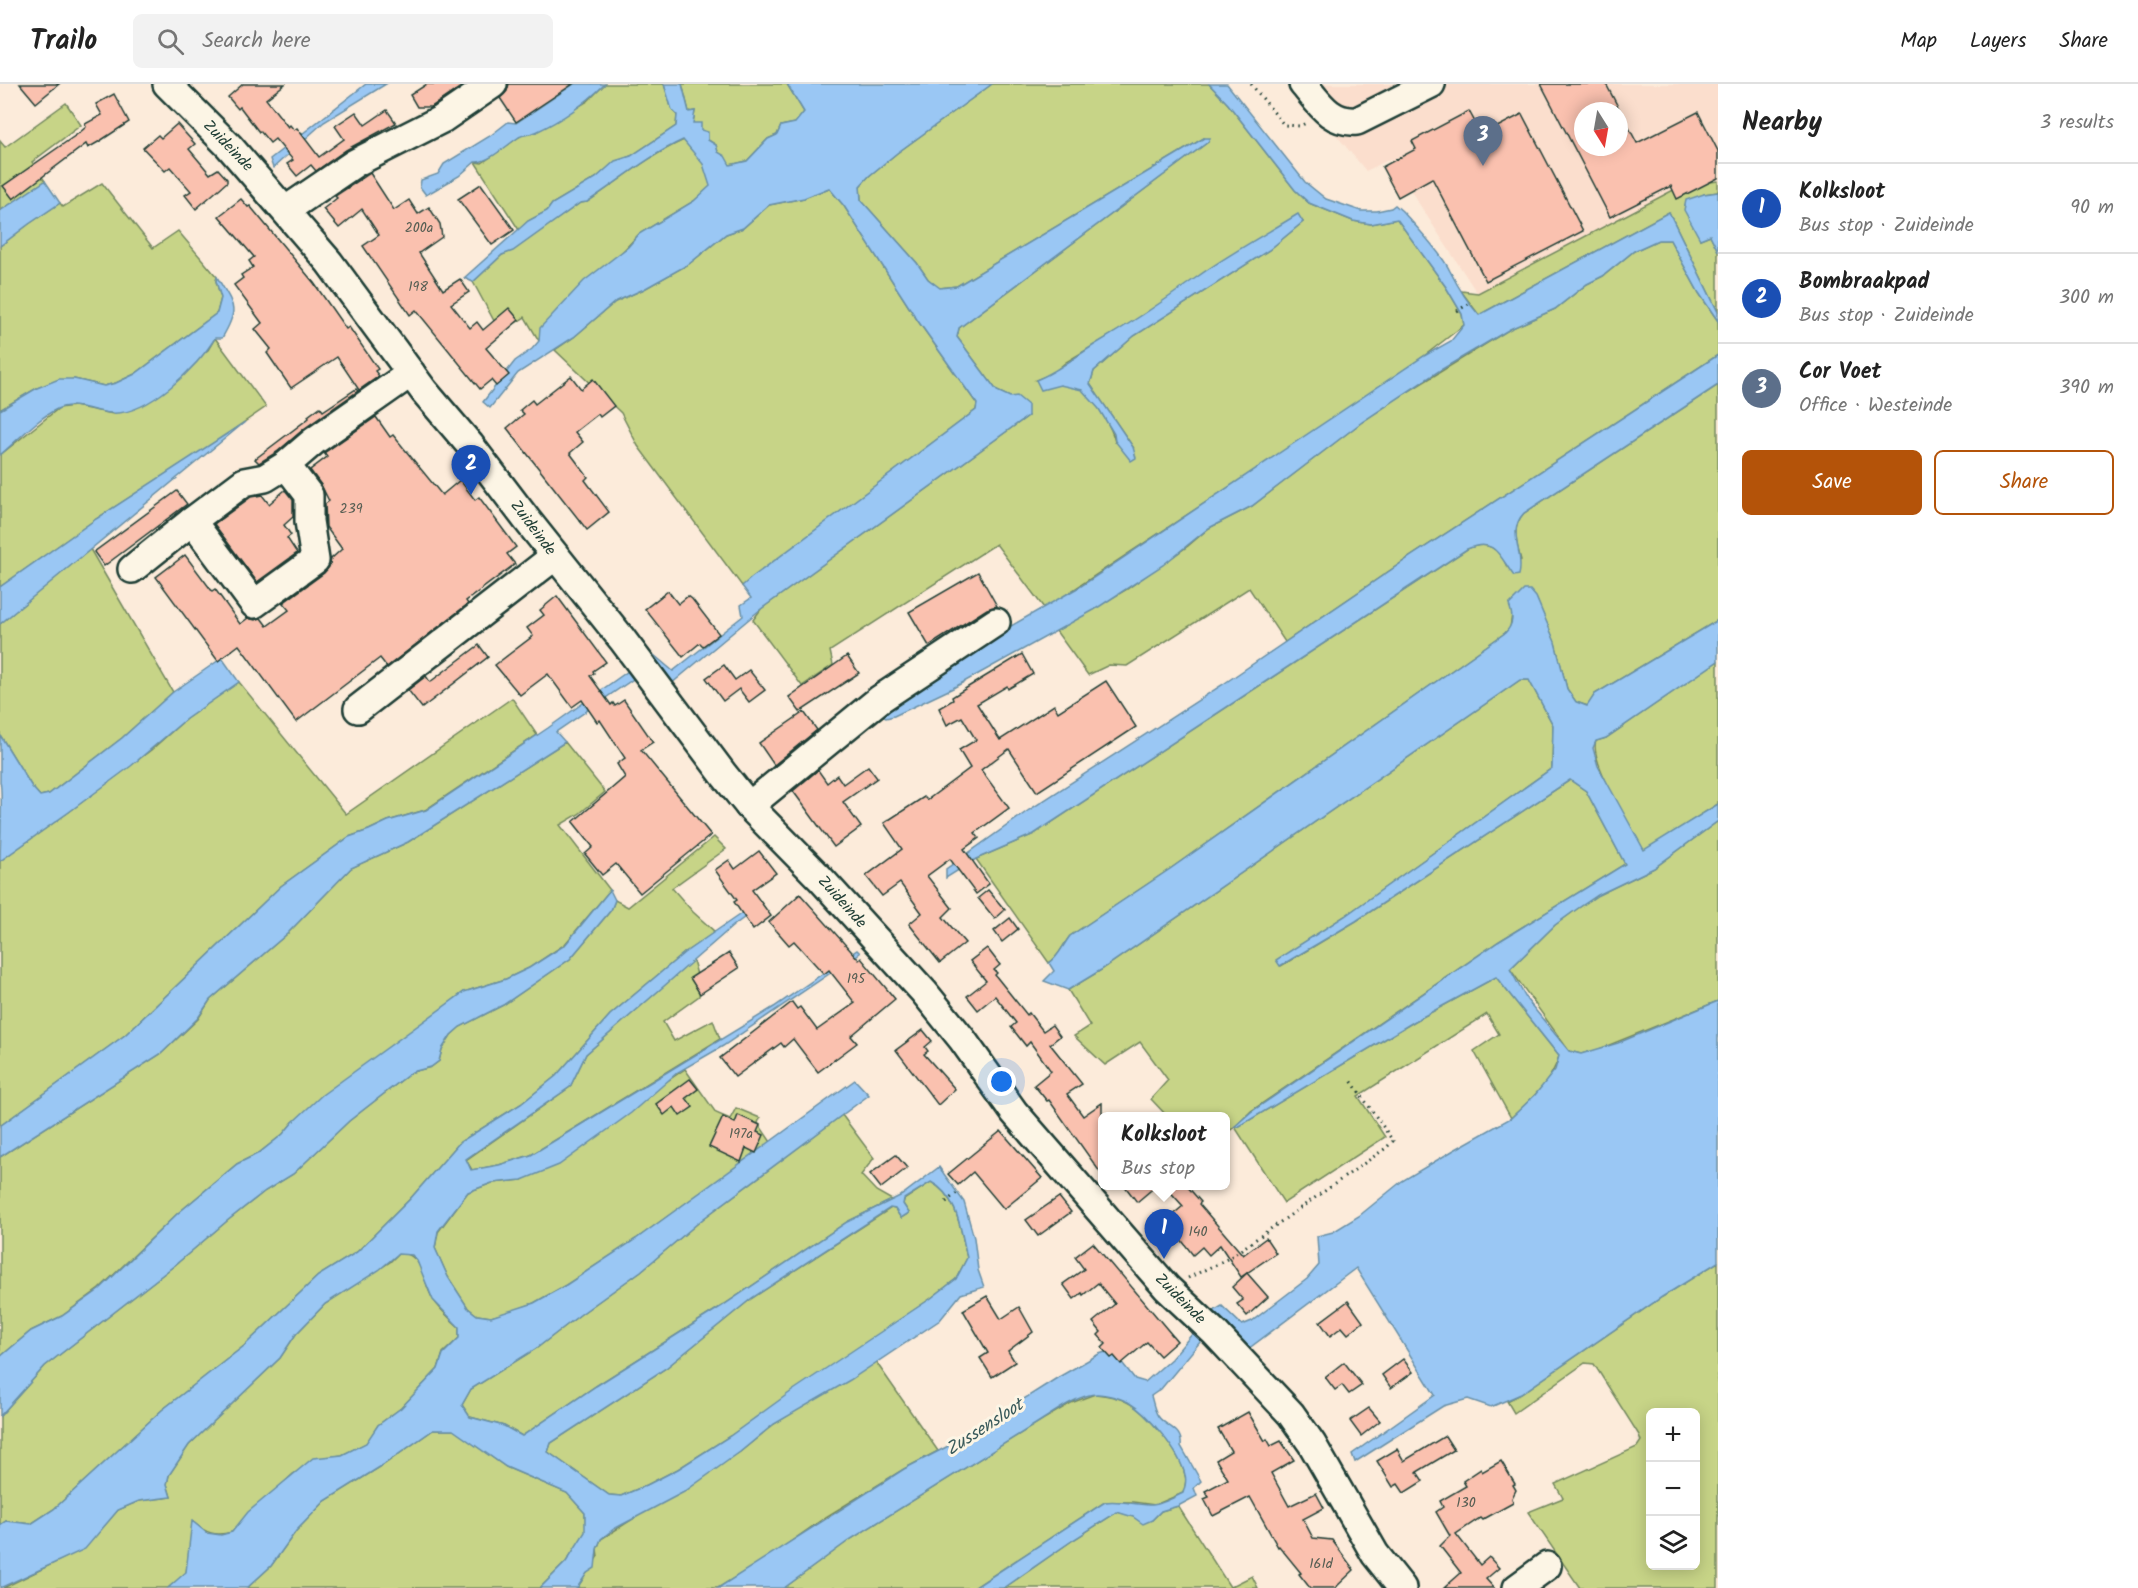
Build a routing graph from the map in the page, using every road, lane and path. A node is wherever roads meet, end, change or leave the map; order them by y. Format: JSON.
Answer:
{"nodes":[{"id":1,"x":167,"y":84,"type":"edge"},
{"id":2,"x":493,"y":84,"type":"edge"},
{"id":3,"x":1251,"y":84,"type":"edge"},
{"id":4,"x":1303,"y":84,"type":"edge"},
{"id":5,"x":1431,"y":84,"type":"edge"},
{"id":6,"x":1336,"y":117,"type":"junction"},
{"id":7,"x":286,"y":210,"type":"junction"},
{"id":8,"x":1470,"y":303,"type":"dead end"},
{"id":9,"x":1457,"y":311,"type":"dead end"},
{"id":10,"x":411,"y":373,"type":"junction"},
{"id":11,"x":286,"y":465,"type":"junction"},
{"id":12,"x":192,"y":520,"type":"junction"},
{"id":13,"x":555,"y":556,"type":"junction"},
{"id":14,"x":132,"y":569,"type":"dead end"},
{"id":15,"x":996,"y":622,"type":"dead end"},
{"id":16,"x":358,"y":709,"type":"dead end"},
{"id":17,"x":749,"y":806,"type":"junction"},
{"id":18,"x":1350,"y":1079,"type":"dead end"},
{"id":19,"x":959,"y":1191,"type":"dead end"},
{"id":20,"x":946,"y":1202,"type":"dead end"},
{"id":21,"x":1167,"y":1288,"type":"junction"},
{"id":22,"x":1547,"y":1566,"type":"dead end"},
{"id":23,"x":1402,"y":1588,"type":"edge"},
{"id":24,"x":1517,"y":1588,"type":"edge"}],
"edges":[{"from":1,"to":7,"type":"street","name":"Zuideinde"},
{"from":2,"to":7,"type":"street"},
{"from":3,"to":6,"type":"path"},
{"from":4,"to":6,"type":"street"},
{"from":5,"to":6,"type":"street"},
{"from":7,"to":10,"type":"street","name":"Zuideinde"},
{"from":8,"to":9,"type":"path"},
{"from":10,"to":11,"type":"street"},
{"from":10,"to":13,"type":"street","name":"Zuideinde"},
{"from":11,"to":12,"type":"street"},
{"from":11,"to":12,"type":"street"},
{"from":12,"to":14,"type":"street"},
{"from":13,"to":16,"type":"street"},
{"from":13,"to":17,"type":"street","name":"Zuideinde"},
{"from":15,"to":17,"type":"street"},
{"from":17,"to":21,"type":"street","name":"Zuideinde"},
{"from":18,"to":21,"type":"path"},
{"from":19,"to":20,"type":"path"},
{"from":21,"to":23,"type":"street","name":"Zuideinde"},
{"from":22,"to":24,"type":"street"}]}
